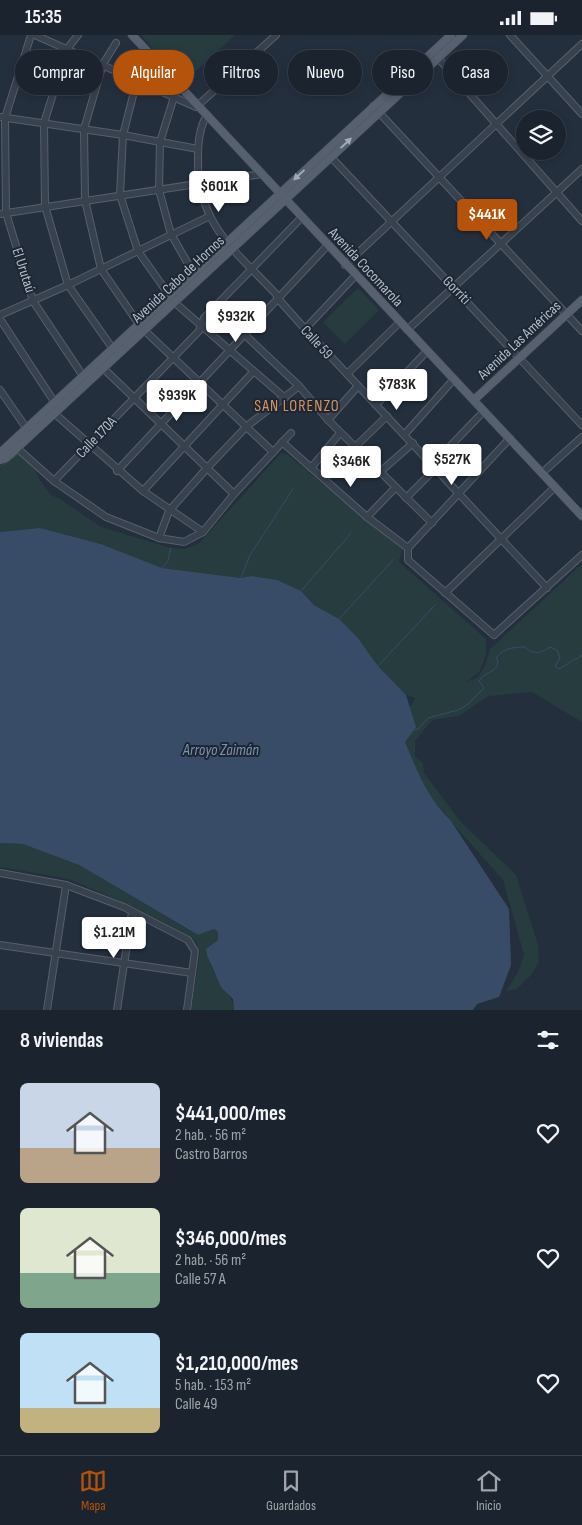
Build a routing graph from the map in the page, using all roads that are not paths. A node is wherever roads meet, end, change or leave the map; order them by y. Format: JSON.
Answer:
{"nodes":[{"id":1,"x":32,"y":35,"type":"edge"},
{"id":2,"x":35,"y":35,"type":"edge"},
{"id":3,"x":78,"y":35,"type":"edge"},
{"id":4,"x":132,"y":35,"type":"edge"},
{"id":5,"x":276,"y":35,"type":"edge"},
{"id":6,"x":450,"y":35,"type":"edge"},
{"id":7,"x":462,"y":35,"type":"edge"},
{"id":8,"x":510,"y":35,"type":"edge"},
{"id":9,"x":116,"y":43,"type":"dead end"},
{"id":10,"x":582,"y":44,"type":"edge"},
{"id":11,"x":67,"y":49,"type":"junction"},
{"id":12,"x":438,"y":58,"type":"junction"},
{"id":13,"x":103,"y":64,"type":"joint"},
{"id":14,"x":113,"y":69,"type":"edge"},
{"id":15,"x":548,"y":76,"type":"junction"},
{"id":16,"x":94,"y":95,"type":"edge"},
{"id":17,"x":132,"y":95,"type":"edge"},
{"id":18,"x":170,"y":95,"type":"edge"},
{"id":19,"x":174,"y":97,"type":"junction"},
{"id":20,"x":199,"y":106,"type":"junction"},
{"id":21,"x":373,"y":106,"type":"junction"},
{"id":22,"x":379,"y":113,"type":"junction"},
{"id":23,"x":582,"y":114,"type":"edge"},
{"id":24,"x":207,"y":115,"type":"junction"},
{"id":25,"x":2,"y":117,"type":"edge"},
{"id":26,"x":44,"y":123,"type":"junction"},
{"id":27,"x":496,"y":124,"type":"junction"},
{"id":28,"x":84,"y":129,"type":"junction"},
{"id":29,"x":122,"y":135,"type":"junction"},
{"id":30,"x":160,"y":142,"type":"junction"},
{"id":31,"x":198,"y":149,"type":"junction"},
{"id":32,"x":331,"y":157,"type":"junction"},
{"id":33,"x":582,"y":169,"type":"edge"},
{"id":34,"x":262,"y":174,"type":"junction"},
{"id":35,"x":438,"y":178,"type":"junction"},
{"id":36,"x":198,"y":183,"type":"junction"},
{"id":37,"x":159,"y":190,"type":"junction"},
{"id":38,"x":557,"y":193,"type":"junction"},
{"id":39,"x":120,"y":195,"type":"junction"},
{"id":40,"x":282,"y":196,"type":"junction"},
{"id":41,"x":85,"y":201,"type":"junction"},
{"id":42,"x":45,"y":206,"type":"junction"},
{"id":43,"x":3,"y":214,"type":"edge"},
{"id":44,"x":208,"y":217,"type":"junction"},
{"id":45,"x":302,"y":218,"type":"junction"},
{"id":46,"x":391,"y":221,"type":"junction"},
{"id":47,"x":582,"y":221,"type":"edge"},
{"id":48,"x":171,"y":234,"type":"junction"},
{"id":49,"x":500,"y":244,"type":"junction"},
{"id":50,"x":229,"y":245,"type":"junction"},
{"id":51,"x":327,"y":245,"type":"junction"},
{"id":52,"x":138,"y":251,"type":"junction"},
{"id":53,"x":345,"y":265,"type":"junction"},
{"id":54,"x":251,"y":268,"type":"junction"},
{"id":55,"x":101,"y":269,"type":"junction"},
{"id":56,"x":191,"y":269,"type":"dead end"},
{"id":57,"x":355,"y":276,"type":"junction"},
{"id":58,"x":68,"y":285,"type":"junction"},
{"id":59,"x":454,"y":287,"type":"junction"},
{"id":60,"x":278,"y":297,"type":"junction"},
{"id":61,"x":171,"y":299,"type":"junction"},
{"id":62,"x":582,"y":300,"type":"edge"},
{"id":63,"x":34,"y":301,"type":"junction"},
{"id":64,"x":0,"y":315,"type":"edge"},
{"id":65,"x":566,"y":315,"type":"junction"},
{"id":66,"x":0,"y":319,"type":"edge"},
{"id":67,"x":136,"y":320,"type":"dead end"},
{"id":68,"x":400,"y":322,"type":"junction"},
{"id":69,"x":201,"y":326,"type":"junction"},
{"id":70,"x":305,"y":329,"type":"junction"},
{"id":71,"x":144,"y":330,"type":"junction"},
{"id":72,"x":407,"y":330,"type":"junction"},
{"id":73,"x":582,"y":331,"type":"edge"},
{"id":74,"x":243,"y":333,"type":"junction"},
{"id":75,"x":228,"y":350,"type":"junction"},
{"id":76,"x":427,"y":351,"type":"junction"},
{"id":77,"x":114,"y":353,"type":"junction"},
{"id":78,"x":520,"y":357,"type":"junction"},
{"id":79,"x":172,"y":358,"type":"junction"},
{"id":80,"x":103,"y":368,"type":"junction"},
{"id":81,"x":253,"y":372,"type":"junction"},
{"id":82,"x":347,"y":375,"type":"junction"},
{"id":83,"x":83,"y":376,"type":"junction"},
{"id":84,"x":454,"y":379,"type":"junction"},
{"id":85,"x":198,"y":381,"type":"junction"},
{"id":86,"x":299,"y":386,"type":"junction"},
{"id":87,"x":358,"y":386,"type":"junction"},
{"id":88,"x":0,"y":389,"type":"edge"},
{"id":89,"x":134,"y":397,"type":"junction"},
{"id":90,"x":285,"y":398,"type":"junction"},
{"id":91,"x":474,"y":400,"type":"junction"},
{"id":92,"x":223,"y":405,"type":"junction"},
{"id":93,"x":376,"y":405,"type":"junction"},
{"id":94,"x":56,"y":408,"type":"junction"},
{"id":95,"x":484,"y":411,"type":"junction"},
{"id":96,"x":387,"y":416,"type":"junction"},
{"id":97,"x":328,"y":420,"type":"junction"},
{"id":98,"x":161,"y":422,"type":"junction"},
{"id":99,"x":582,"y":425,"type":"edge"},
{"id":100,"x":246,"y":426,"type":"junction"},
{"id":101,"x":27,"y":429,"type":"junction"},
{"id":102,"x":291,"y":433,"type":"dead end"},
{"id":103,"x":340,"y":433,"type":"junction"},
{"id":104,"x":405,"y":434,"type":"junction"},
{"id":105,"x":582,"y":437,"type":"edge"},
{"id":106,"x":510,"y":438,"type":"junction"},
{"id":107,"x":282,"y":442,"type":"junction"},
{"id":108,"x":413,"y":443,"type":"junction"},
{"id":109,"x":88,"y":445,"type":"junction"},
{"id":110,"x":186,"y":446,"type":"junction"},
{"id":111,"x":355,"y":447,"type":"junction"},
{"id":112,"x":17,"y":448,"type":"junction"},
{"id":113,"x":273,"y":452,"type":"junction"},
{"id":114,"x":0,"y":453,"type":"edge"},
{"id":115,"x":0,"y":460,"type":"edge"},
{"id":116,"x":434,"y":466,"type":"junction"},
{"id":117,"x":208,"y":467,"type":"junction"},
{"id":118,"x":311,"y":468,"type":"junction"},
{"id":119,"x":117,"y":471,"type":"junction"},
{"id":120,"x":380,"y":472,"type":"junction"},
{"id":121,"x":542,"y":473,"type":"junction"},
{"id":122,"x":54,"y":481,"type":"junction"},
{"id":123,"x":555,"y":487,"type":"junction"},
{"id":124,"x":395,"y":488,"type":"junction"},
{"id":125,"x":143,"y":491,"type":"junction"},
{"id":126,"x":460,"y":493,"type":"junction"},
{"id":127,"x":234,"y":494,"type":"junction"},
{"id":128,"x":406,"y":498,"type":"junction"},
{"id":129,"x":169,"y":511,"type":"junction"},
{"id":130,"x":582,"y":516,"type":"edge"},
{"id":131,"x":367,"y":517,"type":"junction"},
{"id":132,"x":432,"y":523,"type":"junction"},
{"id":133,"x":203,"y":532,"type":"junction"},
{"id":134,"x":159,"y":538,"type":"junction"},
{"id":135,"x":501,"y":539,"type":"junction"},
{"id":136,"x":408,"y":548,"type":"junction"},
{"id":137,"x":582,"y":555,"type":"edge"},
{"id":138,"x":547,"y":589,"type":"junction"},
{"id":139,"x":444,"y":593,"type":"junction"},
{"id":140,"x":0,"y":873,"type":"edge"},
{"id":141,"x":66,"y":885,"type":"junction"},
{"id":142,"x":132,"y":912,"type":"junction"},
{"id":143,"x":0,"y":945,"type":"edge"},
{"id":144,"x":56,"y":953,"type":"junction"},
{"id":145,"x":124,"y":963,"type":"junction"},
{"id":146,"x":192,"y":973,"type":"junction"},
{"id":147,"x":47,"y":1010,"type":"edge"},
{"id":148,"x":117,"y":1010,"type":"edge"},
{"id":149,"x":187,"y":1010,"type":"edge"}],
"edges":[{"from":1,"to":25,"type":"street","name":"El Urutaú"},
{"from":2,"to":11,"type":"street"},
{"from":3,"to":11,"type":"street"},
{"from":4,"to":20,"type":"main road","name":"Avenida Cocomarola"},
{"from":5,"to":20,"type":"street"},
{"from":6,"to":21,"type":"main road","name":"Avenida Cabo de Hornos"},
{"from":7,"to":12,"type":"main road","name":"Avenida Cabo de Hornos"},
{"from":8,"to":15,"type":"street"},
{"from":9,"to":13,"type":"street"},
{"from":10,"to":15,"type":"street"},
{"from":11,"to":26,"type":"street"},
{"from":12,"to":22,"type":"main road","name":"Avenida Cabo de Hornos"},
{"from":12,"to":27,"type":"street"},
{"from":13,"to":14,"type":"street"},
{"from":15,"to":23,"type":"street"},
{"from":15,"to":27,"type":"street"},
{"from":16,"to":28,"type":"street"},
{"from":17,"to":29,"type":"street"},
{"from":18,"to":19,"type":"street"},
{"from":19,"to":20,"type":"street"},
{"from":19,"to":30,"type":"street"},
{"from":20,"to":24,"type":"main road","name":"Avenida Cocomarola"},
{"from":21,"to":22,"type":"street"},
{"from":21,"to":40,"type":"main road","name":"Avenida Cabo de Hornos","one_way":true},
{"from":32,"to":22,"type":"main road","name":"Avenida Cabo de Hornos","one_way":true},
{"from":22,"to":35,"type":"street"},
{"from":24,"to":31,"type":"street"},
{"from":24,"to":34,"type":"main road","name":"Avenida Cocomarola"},
{"from":25,"to":26,"type":"street"},
{"from":25,"to":43,"type":"street","name":"El Urutaú"},
{"from":26,"to":28,"type":"street"},
{"from":26,"to":42,"type":"street"},
{"from":27,"to":35,"type":"street"},
{"from":27,"to":38,"type":"street"},
{"from":28,"to":29,"type":"street"},
{"from":28,"to":41,"type":"street"},
{"from":29,"to":30,"type":"street"},
{"from":29,"to":39,"type":"street"},
{"from":30,"to":31,"type":"street"},
{"from":30,"to":37,"type":"street"},
{"from":31,"to":36,"type":"street"},
{"from":32,"to":40,"type":"main road","name":"Avenida Cabo de Hornos"},
{"from":32,"to":46,"type":"street","name":"Gorriti"},
{"from":33,"to":38,"type":"street"},
{"from":34,"to":36,"type":"street"},
{"from":34,"to":40,"type":"main road","name":"Avenida Cocomarola"},
{"from":35,"to":46,"type":"street"},
{"from":35,"to":49,"type":"street"},
{"from":36,"to":37,"type":"street"},
{"from":36,"to":44,"type":"street"},
{"from":37,"to":39,"type":"street"},
{"from":37,"to":48,"type":"street"},
{"from":38,"to":47,"type":"street"},
{"from":38,"to":49,"type":"street"},
{"from":39,"to":41,"type":"street"},
{"from":39,"to":52,"type":"street"},
{"from":40,"to":45,"type":"main road","name":"Avenida Cocomarola"},
{"from":40,"to":50,"type":"main road","name":"Avenida Cabo de Hornos"},
{"from":41,"to":42,"type":"street"},
{"from":41,"to":55,"type":"street"},
{"from":42,"to":43,"type":"street"},
{"from":42,"to":58,"type":"street"},
{"from":43,"to":63,"type":"street","name":"El Urutaú"},
{"from":44,"to":48,"type":"street"},
{"from":44,"to":50,"type":"street","name":"Calle 59"},
{"from":45,"to":51,"type":"main road","name":"Avenida Cocomarola"},
{"from":45,"to":54,"type":"street","name":"Calle 170A"},
{"from":46,"to":53,"type":"street"},
{"from":46,"to":59,"type":"street","name":"Gorriti"},
{"from":48,"to":52,"type":"street"},
{"from":48,"to":56,"type":"street"},
{"from":49,"to":59,"type":"street"},
{"from":49,"to":65,"type":"street"},
{"from":50,"to":54,"type":"street","name":"Calle 59"},
{"from":50,"to":61,"type":"main road","name":"Avenida Cabo de Hornos"},
{"from":51,"to":53,"type":"main road","name":"Avenida Cocomarola"},
{"from":51,"to":60,"type":"street"},
{"from":52,"to":55,"type":"street"},
{"from":52,"to":61,"type":"street"},
{"from":53,"to":57,"type":"main road","name":"Avenida Cocomarola"},
{"from":54,"to":60,"type":"street","name":"Calle 59"},
{"from":54,"to":69,"type":"street","name":"Calle 170A"},
{"from":55,"to":58,"type":"street"},
{"from":55,"to":67,"type":"street"},
{"from":57,"to":68,"type":"main road","name":"Avenida Cocomarola"},
{"from":57,"to":70,"type":"street"},
{"from":58,"to":63,"type":"street"},
{"from":58,"to":77,"type":"street"},
{"from":59,"to":72,"type":"street"},
{"from":59,"to":78,"type":"street","name":"Gorriti"},
{"from":60,"to":70,"type":"street","name":"Calle 59"},
{"from":60,"to":74,"type":"street"},
{"from":61,"to":69,"type":"street"},
{"from":61,"to":71,"type":"main road","name":"Avenida Cabo de Hornos"},
{"from":61,"to":77,"type":"main road","name":"Avenida Cabo de Hornos"},
{"from":62,"to":65,"type":"main road","name":"Avenida Las Américas"},
{"from":63,"to":64,"type":"street"},
{"from":63,"to":83,"type":"street","name":"El Urutaú"},
{"from":65,"to":73,"type":"street"},
{"from":65,"to":78,"type":"main road","name":"Avenida Las Américas"},
{"from":66,"to":94,"type":"street"},
{"from":68,"to":72,"type":"main road","name":"Avenida Cocomarola"},
{"from":68,"to":82,"type":"street"},
{"from":69,"to":75,"type":"street"},
{"from":69,"to":79,"type":"street","name":"Calle 170A"},
{"from":70,"to":82,"type":"street","name":"Calle 59"},
{"from":71,"to":77,"type":"main road","name":"Avenida Cabo de Hornos"},
{"from":71,"to":79,"type":"street"},
{"from":72,"to":76,"type":"main road","name":"Avenida Cocomarola"},
{"from":74,"to":75,"type":"street"},
{"from":74,"to":86,"type":"street"},
{"from":75,"to":81,"type":"street"},
{"from":75,"to":85,"type":"street"},
{"from":76,"to":84,"type":"main road","name":"Avenida Cocomarola"},
{"from":76,"to":93,"type":"street"},
{"from":77,"to":80,"type":"main road","name":"Avenida Cabo de Hornos"},
{"from":77,"to":83,"type":"main road","name":"Avenida Cabo de Hornos"},
{"from":78,"to":91,"type":"main road","name":"Avenida Las Américas"},
{"from":78,"to":99,"type":"street","name":"Gorriti"},
{"from":79,"to":85,"type":"street"},
{"from":79,"to":89,"type":"street","name":"Calle 170A"},
{"from":80,"to":89,"type":"street"},
{"from":80,"to":94,"type":"main road","name":"Avenida Cabo de Hornos"},
{"from":81,"to":90,"type":"street"},
{"from":81,"to":92,"type":"street"},
{"from":82,"to":87,"type":"street","name":"Calle 59"},
{"from":83,"to":94,"type":"main road","name":"Avenida Cabo de Hornos"},
{"from":84,"to":91,"type":"main road","name":"Avenida Cocomarola"},
{"from":84,"to":104,"type":"street"},
{"from":85,"to":92,"type":"street"},
{"from":85,"to":98,"type":"street"},
{"from":86,"to":90,"type":"street"},
{"from":86,"to":97,"type":"street"},
{"from":87,"to":93,"type":"street","name":"Calle 59"},
{"from":87,"to":97,"type":"street"},
{"from":88,"to":101,"type":"street"},
{"from":89,"to":98,"type":"street"},
{"from":89,"to":109,"type":"street","name":"Calle 170A"},
{"from":90,"to":100,"type":"street"},
{"from":91,"to":95,"type":"main road","name":"Avenida Cocomarola"},
{"from":92,"to":100,"type":"street"},
{"from":92,"to":110,"type":"street"},
{"from":93,"to":96,"type":"street","name":"Calle 59"},
{"from":94,"to":101,"type":"main road","name":"Avenida Cabo de Hornos"},
{"from":94,"to":109,"type":"street"},
{"from":94,"to":112,"type":"main road","name":"Avenida Cabo de Hornos"},
{"from":95,"to":106,"type":"main road","name":"Avenida Cocomarola"},
{"from":95,"to":116,"type":"street"},
{"from":96,"to":104,"type":"street","name":"Calle 59"},
{"from":96,"to":111,"type":"street"},
{"from":97,"to":103,"type":"street"},
{"from":98,"to":110,"type":"street"},
{"from":98,"to":119,"type":"street"},
{"from":100,"to":113,"type":"street"},
{"from":100,"to":117,"type":"street"},
{"from":101,"to":114,"type":"main road","name":"Avenida Cabo de Hornos"},
{"from":102,"to":107,"type":"street"},
{"from":103,"to":111,"type":"street"},
{"from":103,"to":118,"type":"street"},
{"from":104,"to":108,"type":"street","name":"Calle 59"},
{"from":105,"to":121,"type":"street"},
{"from":106,"to":121,"type":"main road","name":"Avenida Cocomarola"},
{"from":106,"to":126,"type":"street"},
{"from":107,"to":113,"type":"street"},
{"from":107,"to":118,"type":"street"},
{"from":108,"to":116,"type":"street","name":"Calle 59"},
{"from":108,"to":120,"type":"street"},
{"from":109,"to":119,"type":"street"},
{"from":109,"to":122,"type":"street","name":"Calle 170A"},
{"from":110,"to":117,"type":"street"},
{"from":110,"to":125,"type":"street"},
{"from":111,"to":120,"type":"street"},
{"from":112,"to":115,"type":"main road","name":"Avenida Cabo de Hornos"},
{"from":112,"to":122,"type":"street"},
{"from":113,"to":127,"type":"street"},
{"from":116,"to":126,"type":"street","name":"Calle 59"},
{"from":116,"to":128,"type":"street"},
{"from":117,"to":127,"type":"street"},
{"from":117,"to":129,"type":"street"},
{"from":118,"to":131,"type":"street"},
{"from":119,"to":125,"type":"street"},
{"from":120,"to":124,"type":"street"},
{"from":121,"to":123,"type":"main road","name":"Avenida Cocomarola"},
{"from":122,"to":134,"type":"street"},
{"from":123,"to":130,"type":"main road","name":"Avenida Cocomarola"},
{"from":123,"to":135,"type":"street"},
{"from":124,"to":128,"type":"street"},
{"from":124,"to":131,"type":"street"},
{"from":125,"to":129,"type":"street"},
{"from":126,"to":132,"type":"street"},
{"from":126,"to":135,"type":"street","name":"Calle 59"},
{"from":127,"to":133,"type":"street"},
{"from":128,"to":132,"type":"street"},
{"from":129,"to":133,"type":"street"},
{"from":129,"to":134,"type":"street"},
{"from":131,"to":136,"type":"street"},
{"from":132,"to":136,"type":"street"},
{"from":133,"to":134,"type":"street"},
{"from":135,"to":138,"type":"street","name":"Calle 59"},
{"from":135,"to":139,"type":"street"},
{"from":136,"to":139,"type":"street"},
{"from":137,"to":138,"type":"street"},
{"from":138,"to":139,"type":"street"},
{"from":140,"to":141,"type":"street"},
{"from":141,"to":142,"type":"street"},
{"from":141,"to":144,"type":"street"},
{"from":142,"to":145,"type":"street"},
{"from":142,"to":146,"type":"street"},
{"from":143,"to":144,"type":"street"},
{"from":144,"to":145,"type":"street"},
{"from":144,"to":147,"type":"street"},
{"from":145,"to":146,"type":"street"},
{"from":145,"to":148,"type":"street"},
{"from":146,"to":149,"type":"street"}]}
